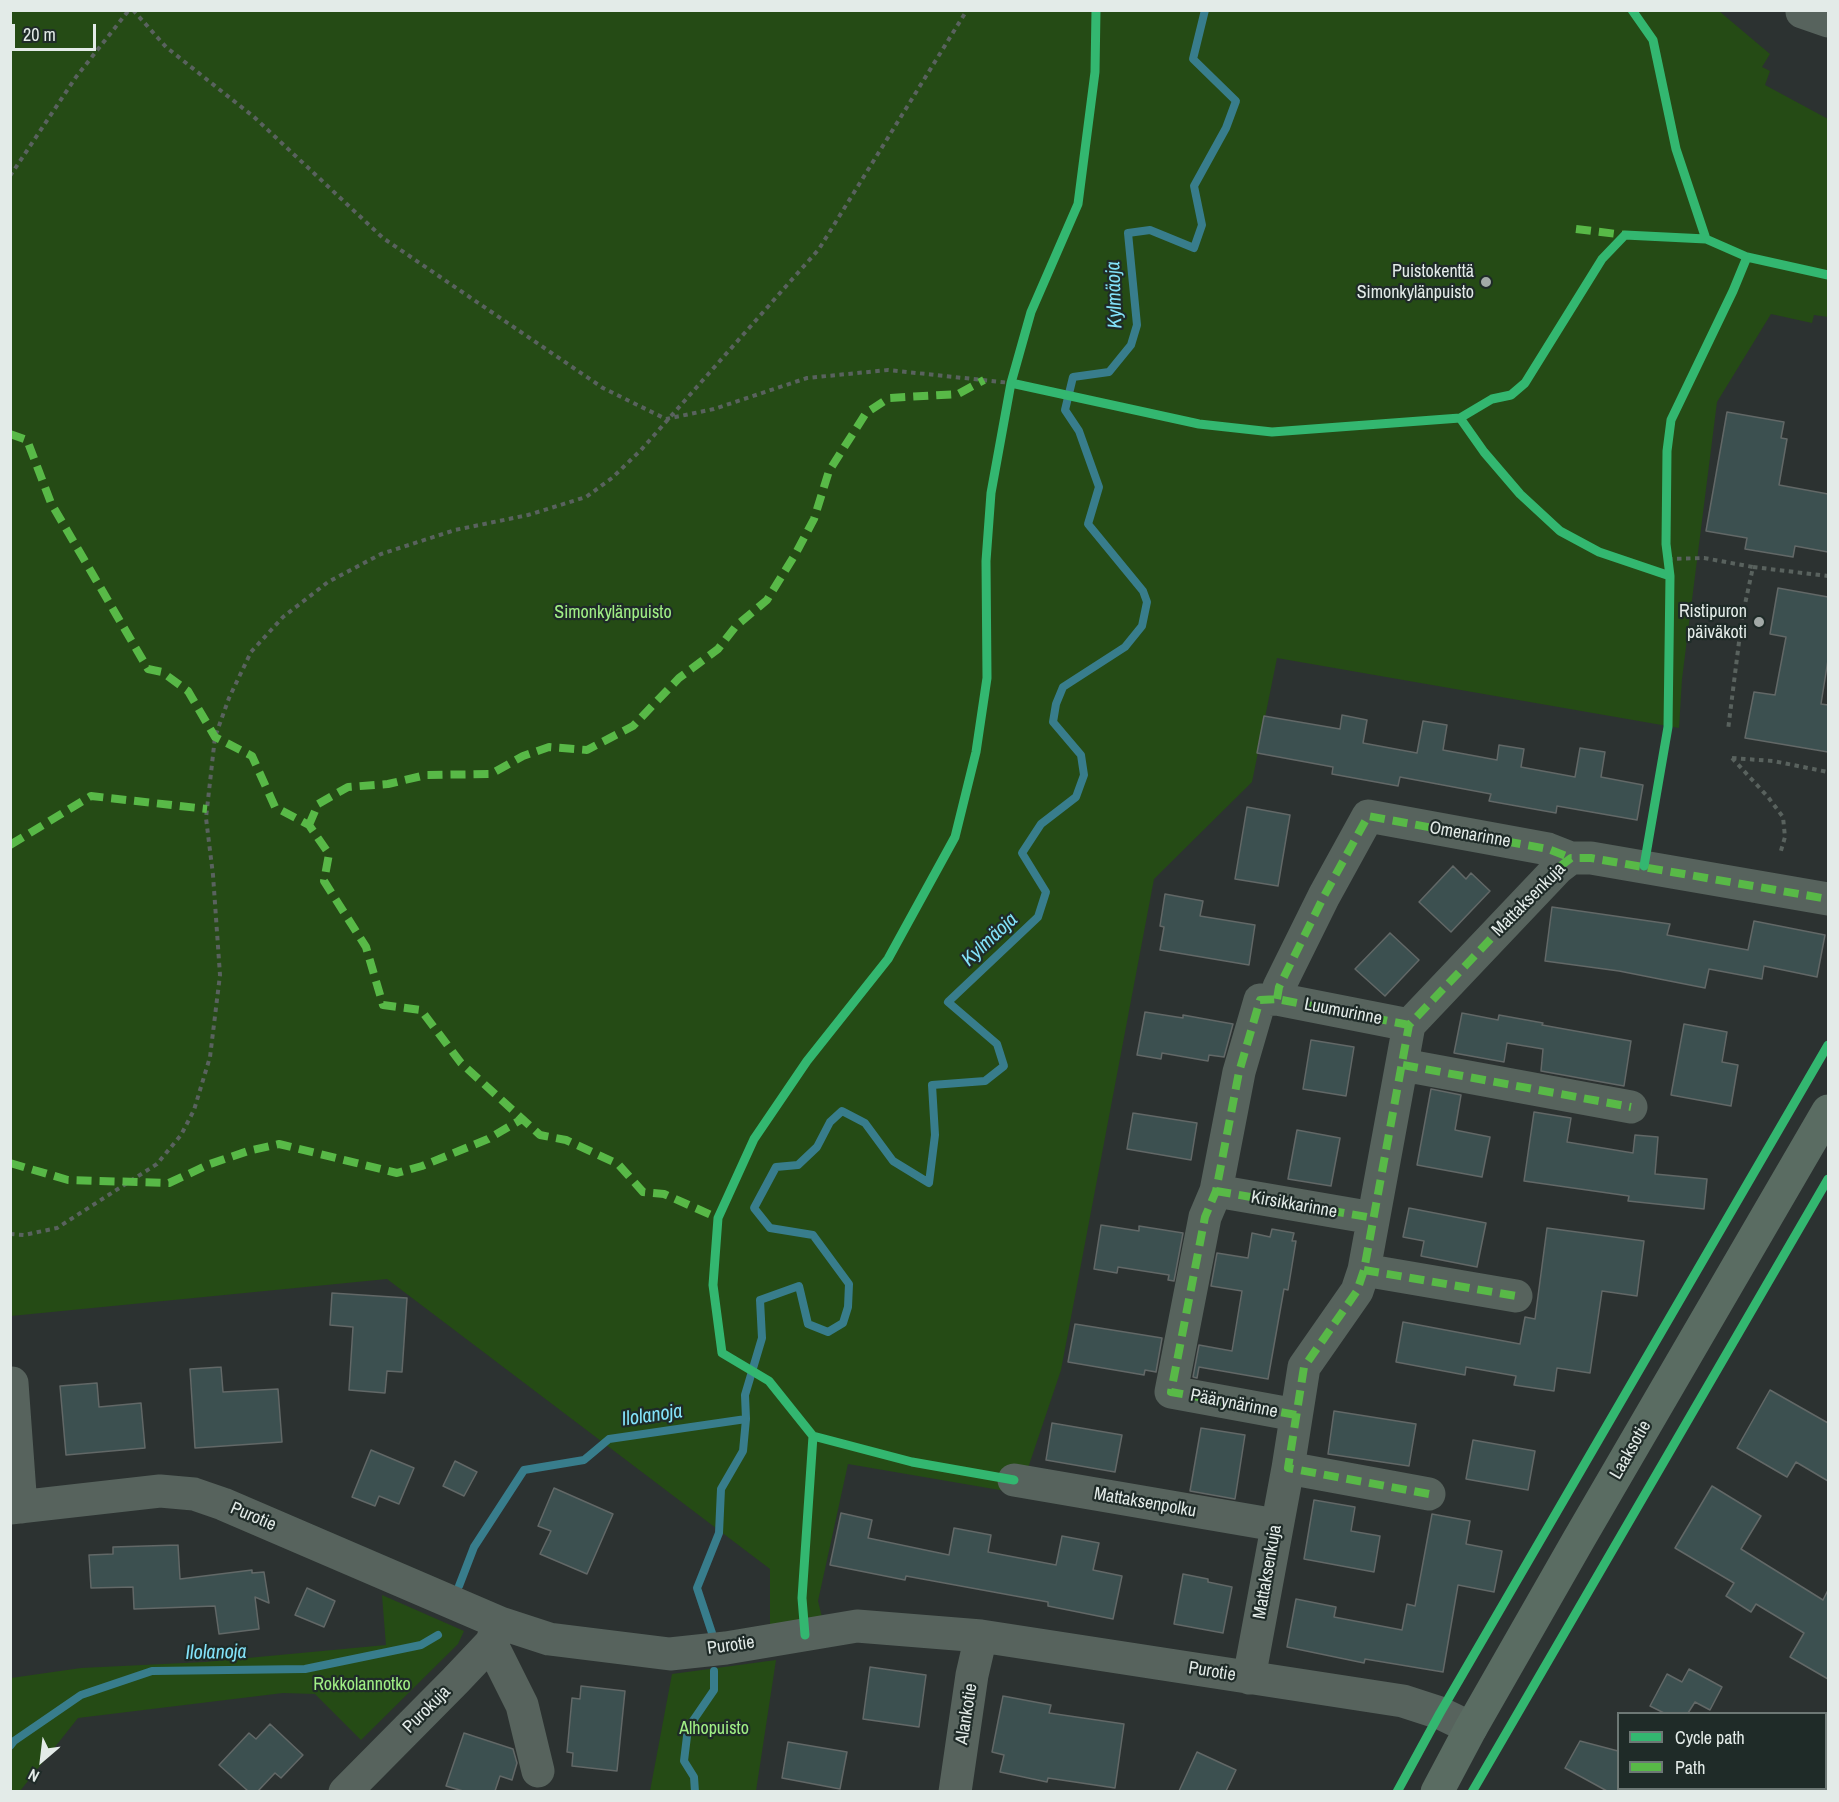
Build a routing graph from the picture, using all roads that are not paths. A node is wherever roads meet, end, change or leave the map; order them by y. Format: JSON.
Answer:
{"nodes":[{"id":1,"x":1571,"y":858,"type":"junction"},
{"id":2,"x":1828,"y":899,"type":"edge"},
{"id":3,"x":1277,"y":999,"type":"junction"},
{"id":4,"x":1409,"y":1025,"type":"junction"},
{"id":5,"x":1403,"y":1065,"type":"junction"},
{"id":6,"x":1631,"y":1107,"type":"dead end"},
{"id":7,"x":1828,"y":1111,"type":"edge"},
{"id":8,"x":1216,"y":1191,"type":"junction"},
{"id":9,"x":1373,"y":1218,"type":"junction"},
{"id":10,"x":1364,"y":1270,"type":"junction"},
{"id":11,"x":1516,"y":1296,"type":"dead end"},
{"id":12,"x":12,"y":1383,"type":"dead end"},
{"id":13,"x":1296,"y":1415,"type":"junction"},
{"id":14,"x":1288,"y":1468,"type":"junction"},
{"id":15,"x":1014,"y":1480,"type":"dead end"},
{"id":16,"x":1429,"y":1494,"type":"dead end"},
{"id":17,"x":16,"y":1507,"type":"edge"},
{"id":18,"x":1276,"y":1525,"type":"junction"},
{"id":19,"x":495,"y":1633,"type":"junction"},
{"id":20,"x":981,"y":1636,"type":"junction"},
{"id":21,"x":1249,"y":1677,"type":"junction"},
{"id":22,"x":1471,"y":1728,"type":"junction"},
{"id":23,"x":538,"y":1771,"type":"dead end"},
{"id":24,"x":345,"y":1791,"type":"edge"},
{"id":25,"x":955,"y":1791,"type":"edge"},
{"id":26,"x":1437,"y":1791,"type":"edge"}],
"edges":[{"from":1,"to":2,"type":"street","name":"Mattaksenkuja"},
{"from":1,"to":3,"type":"street","name":"Omenarinne"},
{"from":1,"to":4,"type":"street","name":"Mattaksenkuja"},
{"from":3,"to":4,"type":"street","name":"Luumurinne"},
{"from":3,"to":8,"type":"street"},
{"from":4,"to":5,"type":"street","name":"Mattaksenkuja"},
{"from":5,"to":6,"type":"street"},
{"from":5,"to":9,"type":"street","name":"Mattaksenkuja"},
{"from":7,"to":22,"type":"main road","name":"Laaksotie"},
{"from":8,"to":9,"type":"street","name":"Kirsikkarinne"},
{"from":8,"to":13,"type":"street","name":"Päärynärinne"},
{"from":9,"to":10,"type":"street","name":"Mattaksenkuja"},
{"from":10,"to":11,"type":"street"},
{"from":10,"to":13,"type":"street","name":"Mattaksenkuja"},
{"from":12,"to":17,"type":"street"},
{"from":13,"to":14,"type":"street","name":"Mattaksenkuja"},
{"from":14,"to":16,"type":"street"},
{"from":14,"to":18,"type":"street","name":"Mattaksenkuja"},
{"from":15,"to":18,"type":"street","name":"Mattaksenpolku"},
{"from":17,"to":19,"type":"street","name":"Purotie"},
{"from":18,"to":21,"type":"street","name":"Mattaksenkuja"},
{"from":19,"to":20,"type":"street","name":"Purotie"},
{"from":19,"to":23,"type":"street"},
{"from":19,"to":24,"type":"street","name":"Purokuja"},
{"from":20,"to":21,"type":"street","name":"Purotie"},
{"from":20,"to":25,"type":"street","name":"Alankotie"},
{"from":21,"to":22,"type":"street","name":"Purotie"},
{"from":22,"to":26,"type":"main road","name":"Laaksotie"}]}
